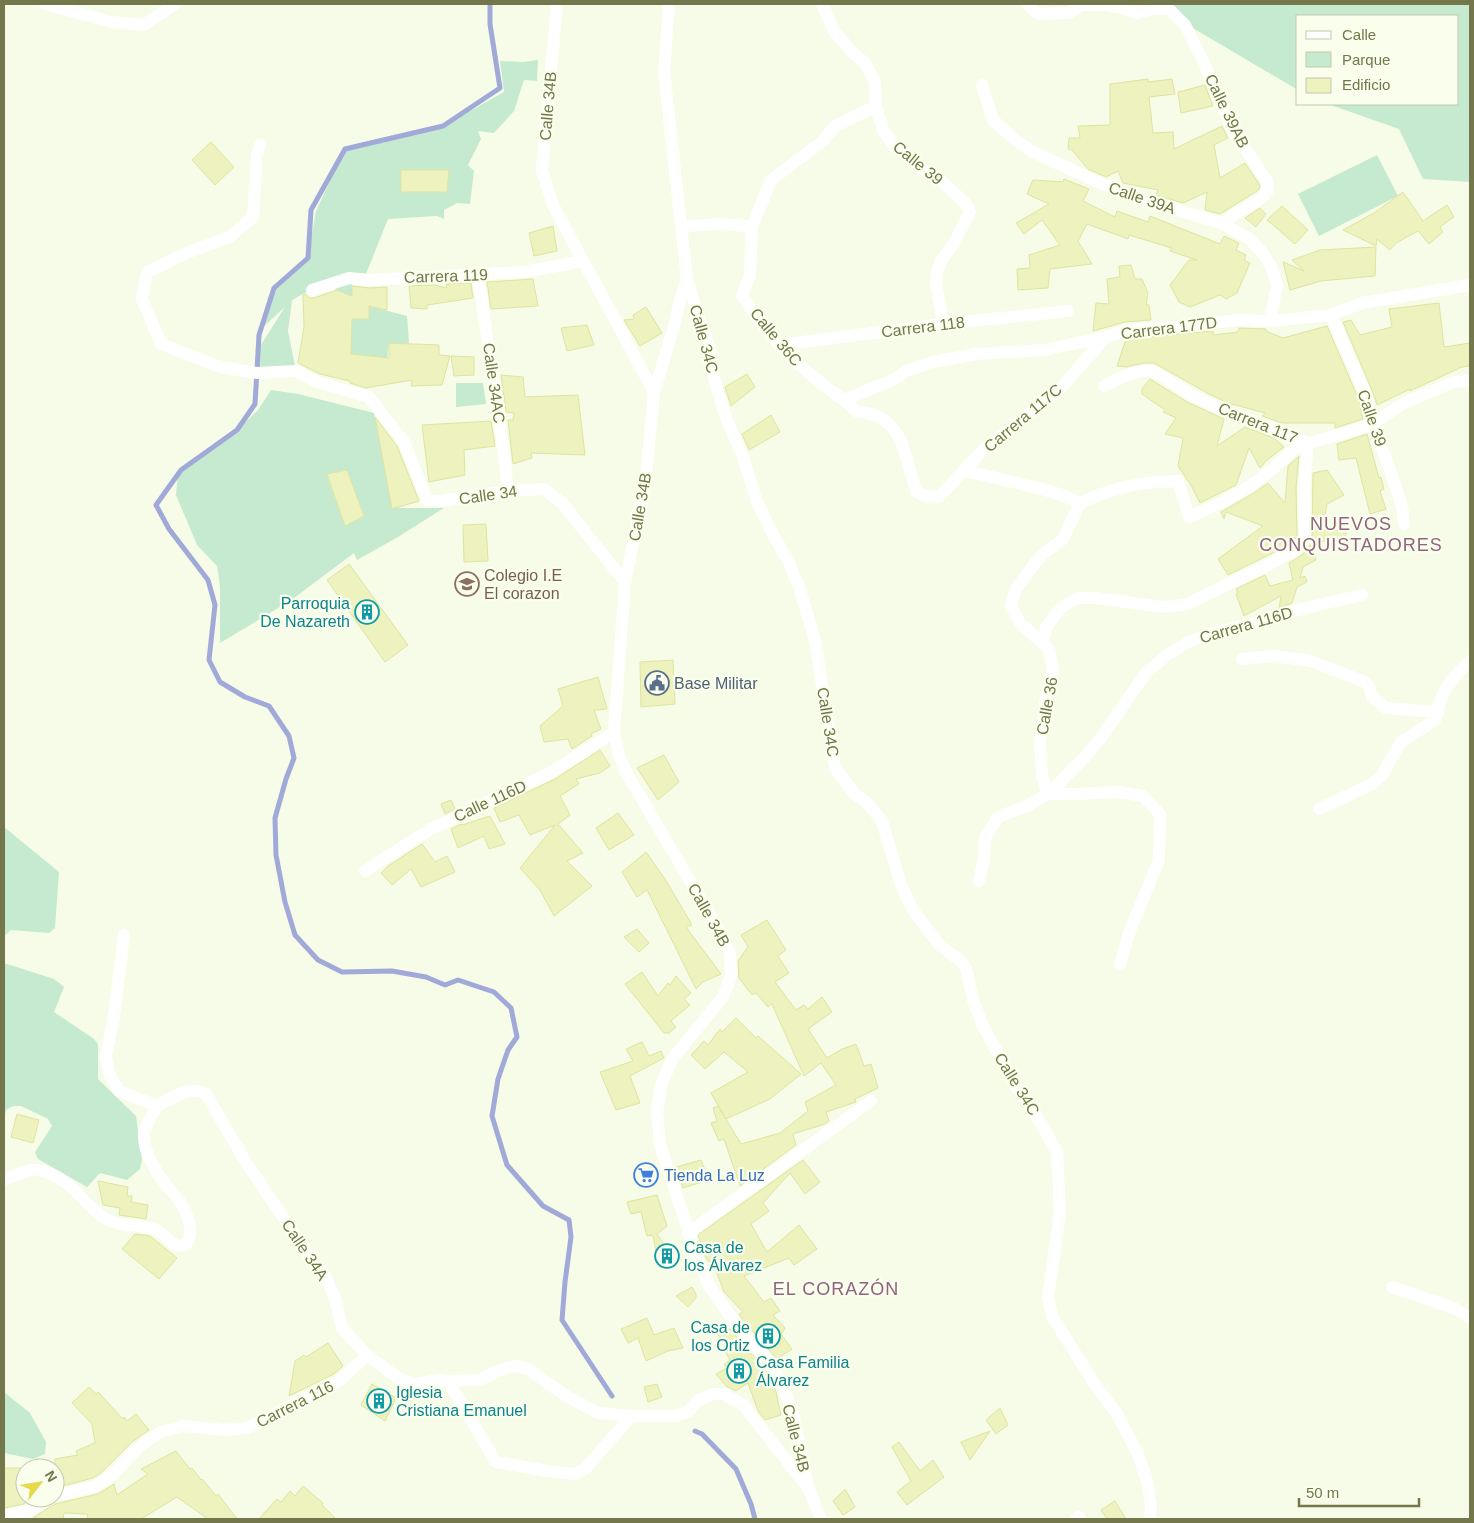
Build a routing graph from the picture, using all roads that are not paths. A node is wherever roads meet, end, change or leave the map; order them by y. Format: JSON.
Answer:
{"nodes":[{"id":1,"x":45,"y":4,"type":"edge"},
{"id":2,"x":557,"y":4,"type":"edge"},
{"id":3,"x":669,"y":4,"type":"edge"},
{"id":4,"x":822,"y":4,"type":"edge"},
{"id":5,"x":1027,"y":4,"type":"edge"},
{"id":6,"x":173,"y":5,"type":"edge"},
{"id":7,"x":982,"y":85,"type":"dead end"},
{"id":8,"x":876,"y":106,"type":"junction"},
{"id":9,"x":260,"y":145,"type":"dead end"},
{"id":10,"x":1222,"y":224,"type":"junction"},
{"id":11,"x":682,"y":227,"type":"junction"},
{"id":12,"x":752,"y":227,"type":"junction"},
{"id":13,"x":582,"y":261,"type":"junction"},
{"id":14,"x":478,"y":275,"type":"junction"},
{"id":15,"x":687,"y":279,"type":"junction"},
{"id":16,"x":1470,"y":285,"type":"edge"},
{"id":17,"x":312,"y":290,"type":"dead end"},
{"id":18,"x":1068,"y":311,"type":"dead end"},
{"id":19,"x":1331,"y":315,"type":"junction"},
{"id":20,"x":1270,"y":321,"type":"junction"},
{"id":21,"x":944,"y":324,"type":"junction"},
{"id":22,"x":1106,"y":337,"type":"junction"},
{"id":23,"x":779,"y":345,"type":"junction"},
{"id":24,"x":1470,"y":381,"type":"edge"},
{"id":25,"x":1104,"y":386,"type":"dead end"},
{"id":26,"x":654,"y":392,"type":"junction"},
{"id":27,"x":844,"y":400,"type":"junction"},
{"id":28,"x":1372,"y":424,"type":"junction"},
{"id":29,"x":1308,"y":443,"type":"junction"},
{"id":30,"x":964,"y":471,"type":"junction"},
{"id":31,"x":508,"y":491,"type":"junction"},
{"id":32,"x":939,"y":497,"type":"joint"},
{"id":33,"x":1080,"y":503,"type":"junction"},
{"id":34,"x":1404,"y":524,"type":"dead end"},
{"id":35,"x":625,"y":582,"type":"junction"},
{"id":36,"x":1362,"y":596,"type":"dead end"},
{"id":37,"x":1043,"y":643,"type":"junction"},
{"id":38,"x":1242,"y":659,"type":"dead end"},
{"id":39,"x":1470,"y":661,"type":"edge"},
{"id":40,"x":1438,"y":712,"type":"junction"},
{"id":41,"x":614,"y":732,"type":"junction"},
{"id":42,"x":1048,"y":794,"type":"junction"},
{"id":43,"x":1319,"y":809,"type":"dead end"},
{"id":44,"x":365,"y":871,"type":"dead end"},
{"id":45,"x":979,"y":881,"type":"dead end"},
{"id":46,"x":124,"y":935,"type":"dead end"},
{"id":47,"x":1120,"y":964,"type":"dead end"},
{"id":48,"x":871,"y":1101,"type":"dead end"},
{"id":49,"x":157,"y":1106,"type":"junction"},
{"id":50,"x":4,"y":1180,"type":"edge"},
{"id":51,"x":688,"y":1233,"type":"junction"},
{"id":52,"x":1392,"y":1287,"type":"dead end"},
{"id":53,"x":1470,"y":1318,"type":"edge"},
{"id":54,"x":367,"y":1355,"type":"junction"},
{"id":55,"x":448,"y":1381,"type":"junction"},
{"id":56,"x":631,"y":1416,"type":"junction"},
{"id":57,"x":808,"y":1487,"type":"junction"},
{"id":58,"x":65,"y":1494,"type":"edge"},
{"id":59,"x":34,"y":1508,"type":"edge"},
{"id":60,"x":4,"y":1516,"type":"edge"},
{"id":61,"x":821,"y":1519,"type":"edge"},
{"id":62,"x":1150,"y":1519,"type":"edge"}],
"edges":[{"from":1,"to":6,"type":"street"},
{"from":2,"to":13,"type":"street","name":"Calle 34B"},
{"from":3,"to":11,"type":"street","name":"Calle 34C"},
{"from":4,"to":8,"type":"street","name":"Calle 39"},
{"from":5,"to":10,"type":"street","name":"Calle 39AB"},
{"from":7,"to":10,"type":"street","name":"Calle 39A"},
{"from":8,"to":12,"type":"street","name":"Calle 36C"},
{"from":8,"to":21,"type":"street","name":"Calle 39"},
{"from":9,"to":31,"type":"street","name":"Calle 34"},
{"from":10,"to":20,"type":"street","name":"Calle 39A"},
{"from":11,"to":12,"type":"street"},
{"from":11,"to":15,"type":"street","name":"Calle 34C"},
{"from":12,"to":23,"type":"street","name":"Calle 36C"},
{"from":13,"to":14,"type":"street","name":"Carrera 119"},
{"from":13,"to":26,"type":"street","name":"Calle 34B"},
{"from":14,"to":17,"type":"street","name":"Carrera 119"},
{"from":14,"to":31,"type":"street","name":"Calle 34AC"},
{"from":15,"to":26,"type":"street","name":"Calle 34B"},
{"from":15,"to":62,"type":"street","name":"Calle 34C"},
{"from":16,"to":19,"type":"street","name":"Carrera 177D"},
{"from":18,"to":21,"type":"street","name":"Carrera 118"},
{"from":19,"to":20,"type":"street","name":"Carrera 177D"},
{"from":19,"to":28,"type":"street","name":"Calle 39"},
{"from":20,"to":22,"type":"street","name":"Carrera 177D"},
{"from":21,"to":23,"type":"street","name":"Carrera 118"},
{"from":22,"to":27,"type":"street","name":"Carrera 177D"},
{"from":22,"to":30,"type":"street","name":"Carrera 117C"},
{"from":23,"to":27,"type":"street","name":"Calle 36C"},
{"from":24,"to":28,"type":"street","name":"Carrera 117"},
{"from":25,"to":29,"type":"street","name":"Carrera 117"},
{"from":26,"to":35,"type":"street","name":"Calle 34B"},
{"from":27,"to":32,"type":"street","name":"Calle 36C"},
{"from":28,"to":29,"type":"street","name":"Carrera 117"},
{"from":28,"to":34,"type":"street","name":"Calle 39"},
{"from":29,"to":33,"type":"street"},
{"from":29,"to":37,"type":"street"},
{"from":30,"to":32,"type":"street","name":"Carrera 117C"},
{"from":30,"to":33,"type":"street"},
{"from":31,"to":35,"type":"street","name":"Calle 34"},
{"from":33,"to":37,"type":"street","name":"Calle 36"},
{"from":35,"to":41,"type":"street","name":"Calle 34B"},
{"from":36,"to":42,"type":"street","name":"Carrera 116D"},
{"from":37,"to":42,"type":"street","name":"Calle 36"},
{"from":38,"to":40,"type":"street"},
{"from":39,"to":40,"type":"street"},
{"from":40,"to":43,"type":"street"},
{"from":41,"to":44,"type":"street","name":"Calle 116D"},
{"from":41,"to":51,"type":"street","name":"Calle 34B"},
{"from":42,"to":45,"type":"street"},
{"from":42,"to":47,"type":"street"},
{"from":46,"to":49,"type":"street"},
{"from":48,"to":51,"type":"street"},
{"from":49,"to":50,"type":"street"},
{"from":49,"to":54,"type":"street","name":"Calle 34A"},
{"from":51,"to":57,"type":"street","name":"Calle 34B"},
{"from":52,"to":53,"type":"street"},
{"from":54,"to":55,"type":"street","name":"Calle 34A"},
{"from":54,"to":58,"type":"street","name":"Carrera 116"},
{"from":55,"to":56,"type":"street","name":"Calle 34A"},
{"from":55,"to":56,"type":"street"},
{"from":56,"to":57,"type":"street"},
{"from":57,"to":61,"type":"street","name":"Calle 34B"},
{"from":59,"to":60,"type":"street"}]}
